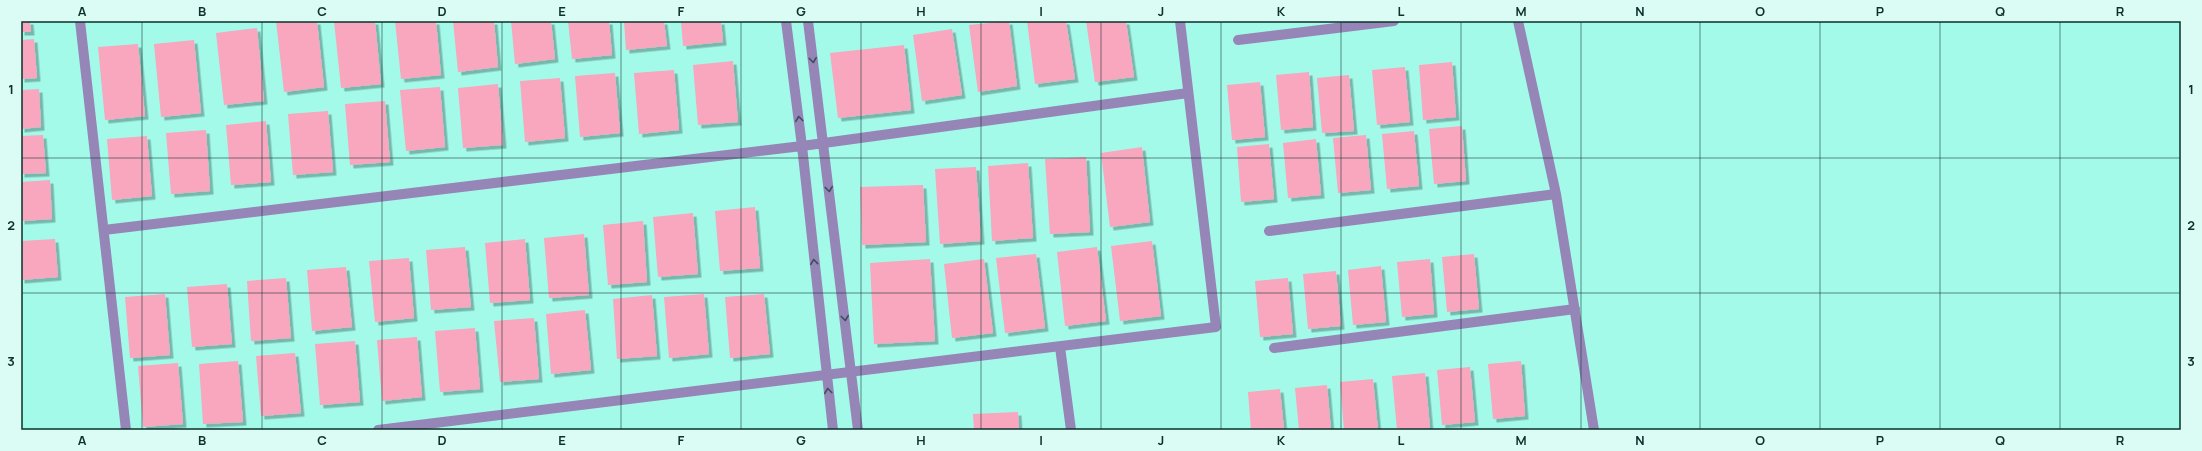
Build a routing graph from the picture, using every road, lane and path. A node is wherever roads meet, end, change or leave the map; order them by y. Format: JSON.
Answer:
{"nodes":[{"id":1,"x":80,"y":21,"type":"edge"},
{"id":2,"x":786,"y":21,"type":"edge"},
{"id":3,"x":808,"y":21,"type":"edge"},
{"id":4,"x":1180,"y":21,"type":"edge"},
{"id":5,"x":1394,"y":21,"type":"edge"},
{"id":6,"x":1518,"y":21,"type":"edge"},
{"id":7,"x":1238,"y":40,"type":"dead end"},
{"id":8,"x":1188,"y":93,"type":"junction"},
{"id":9,"x":823,"y":142,"type":"junction"},
{"id":10,"x":802,"y":146,"type":"junction"},
{"id":11,"x":1556,"y":194,"type":"junction"},
{"id":12,"x":104,"y":230,"type":"junction"},
{"id":13,"x":1269,"y":231,"type":"dead end"},
{"id":14,"x":1575,"y":309,"type":"junction"},
{"id":15,"x":1060,"y":347,"type":"junction"},
{"id":16,"x":1274,"y":348,"type":"dead end"},
{"id":17,"x":852,"y":371,"type":"junction"},
{"id":18,"x":826,"y":375,"type":"junction"},
{"id":19,"x":126,"y":430,"type":"edge"},
{"id":20,"x":378,"y":430,"type":"edge"},
{"id":21,"x":833,"y":430,"type":"edge"},
{"id":22,"x":858,"y":430,"type":"edge"},
{"id":23,"x":1071,"y":430,"type":"edge"},
{"id":24,"x":1594,"y":430,"type":"edge"}],
"edges":[{"from":1,"to":12,"type":"street"},
{"from":10,"to":2,"type":"street","one_way":true},
{"from":3,"to":9,"type":"street","one_way":true},
{"from":4,"to":8,"type":"street"},
{"from":5,"to":7,"type":"street"},
{"from":6,"to":11,"type":"street"},
{"from":8,"to":9,"type":"street"},
{"from":8,"to":15,"type":"street"},
{"from":9,"to":10,"type":"street"},
{"from":9,"to":17,"type":"street","one_way":true},
{"from":10,"to":12,"type":"street"},
{"from":18,"to":10,"type":"street","one_way":true},
{"from":11,"to":13,"type":"street"},
{"from":11,"to":14,"type":"street"},
{"from":12,"to":19,"type":"street"},
{"from":14,"to":16,"type":"street"},
{"from":14,"to":24,"type":"street"},
{"from":15,"to":17,"type":"street"},
{"from":15,"to":23,"type":"street"},
{"from":17,"to":18,"type":"street"},
{"from":17,"to":22,"type":"street"},
{"from":18,"to":20,"type":"street"},
{"from":21,"to":18,"type":"street","one_way":true}]}
